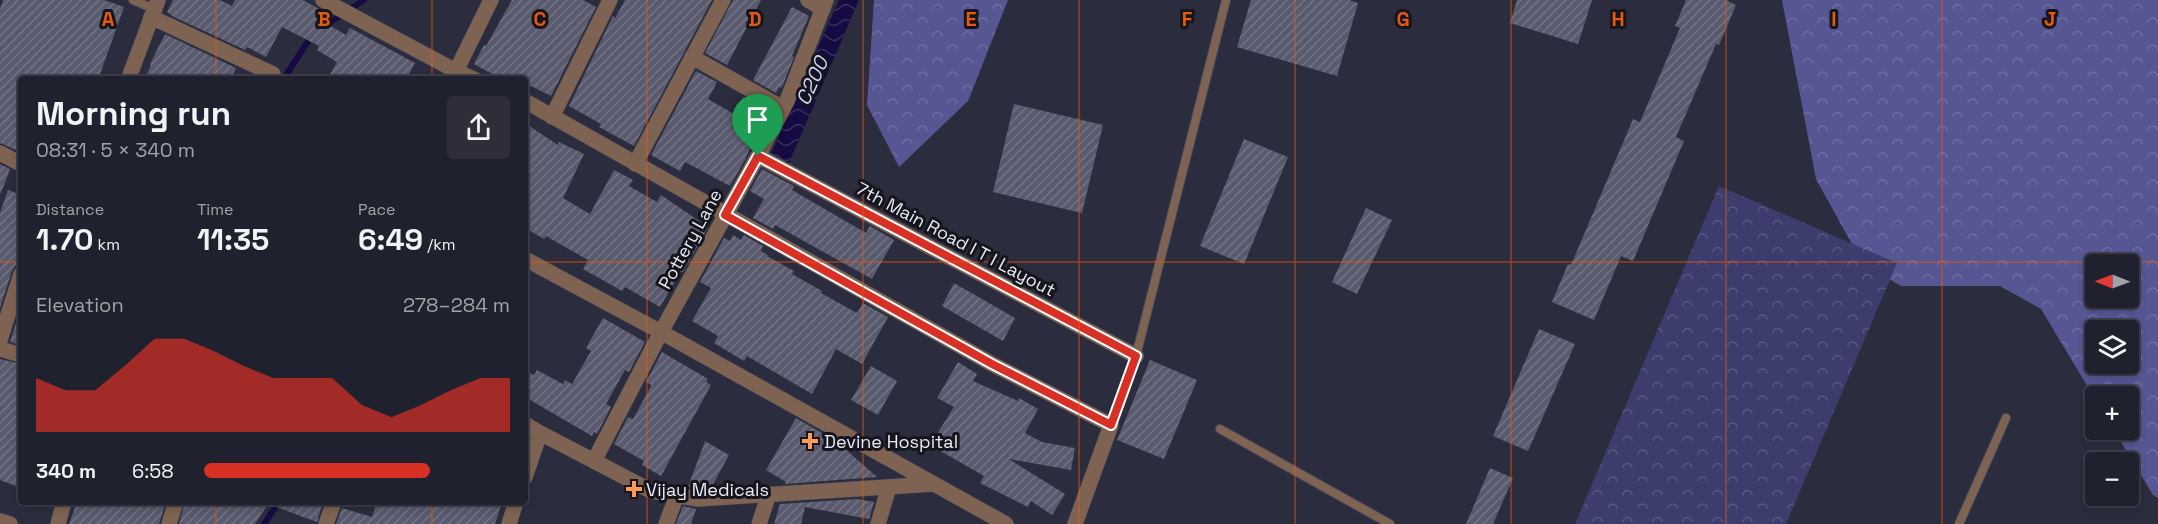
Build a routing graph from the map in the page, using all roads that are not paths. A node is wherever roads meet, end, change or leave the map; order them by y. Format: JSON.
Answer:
{"nodes":[{"id":1,"x":133,"y":0,"type":"edge"},
{"id":2,"x":491,"y":0,"type":"edge"},
{"id":3,"x":610,"y":0,"type":"edge"},
{"id":4,"x":723,"y":0,"type":"edge"},
{"id":5,"x":808,"y":0,"type":"edge"},
{"id":6,"x":1226,"y":0,"type":"edge"},
{"id":7,"x":330,"y":4,"type":"edge"},
{"id":8,"x":825,"y":4,"type":"edge"},
{"id":9,"x":154,"y":9,"type":"edge"},
{"id":10,"x":692,"y":57,"type":"junction"},
{"id":11,"x":456,"y":71,"type":"junction"},
{"id":12,"x":273,"y":74,"type":"dead end"},
{"id":13,"x":129,"y":76,"type":"edge"},
{"id":14,"x":467,"y":76,"type":"edge"},
{"id":15,"x":528,"y":103,"type":"edge"},
{"id":16,"x":783,"y":108,"type":"junction"},
{"id":17,"x":552,"y":117,"type":"junction"},
{"id":18,"x":0,"y":153,"type":"edge"},
{"id":19,"x":758,"y":156,"type":"junction"},
{"id":20,"x":18,"y":162,"type":"edge"},
{"id":21,"x":635,"y":164,"type":"junction"},
{"id":22,"x":725,"y":215,"type":"junction"},
{"id":23,"x":528,"y":262,"type":"edge"},
{"id":24,"x":18,"y":283,"type":"edge"},
{"id":25,"x":661,"y":332,"type":"junction"},
{"id":26,"x":0,"y":340,"type":"edge"},
{"id":27,"x":0,"y":349,"type":"edge"},
{"id":28,"x":18,"y":354,"type":"edge"},
{"id":29,"x":1136,"y":356,"type":"junction"},
{"id":30,"x":2006,"y":418,"type":"dead end"},
{"id":31,"x":1111,"y":425,"type":"junction"},
{"id":32,"x":528,"y":426,"type":"edge"},
{"id":33,"x":1220,"y":429,"type":"dead end"},
{"id":34,"x":540,"y":433,"type":"junction"},
{"id":35,"x":594,"y":461,"type":"junction"},
{"id":36,"x":528,"y":468,"type":"edge"},
{"id":37,"x":934,"y":484,"type":"junction"},
{"id":38,"x":888,"y":487,"type":"junction"},
{"id":39,"x":769,"y":494,"type":"junction"},
{"id":40,"x":677,"y":495,"type":"junction"},
{"id":41,"x":63,"y":505,"type":"edge"},
{"id":42,"x":175,"y":505,"type":"edge"},
{"id":43,"x":333,"y":505,"type":"edge"},
{"id":44,"x":515,"y":505,"type":"edge"},
{"id":45,"x":0,"y":521,"type":"edge"},
{"id":46,"x":997,"y":522,"type":"edge"},
{"id":47,"x":10,"y":524,"type":"edge"},
{"id":48,"x":58,"y":524,"type":"edge"},
{"id":49,"x":169,"y":524,"type":"edge"},
{"id":50,"x":326,"y":524,"type":"edge"},
{"id":51,"x":509,"y":524,"type":"edge"},
{"id":52,"x":666,"y":524,"type":"edge"},
{"id":53,"x":759,"y":524,"type":"edge"},
{"id":54,"x":878,"y":524,"type":"edge"},
{"id":55,"x":1075,"y":524,"type":"edge"},
{"id":56,"x":1390,"y":524,"type":"edge"},
{"id":57,"x":1959,"y":524,"type":"edge"}],
"edges":[{"from":1,"to":9,"type":"lane"},
{"from":2,"to":11,"type":"street"},
{"from":3,"to":17,"type":"street"},
{"from":4,"to":10,"type":"street"},
{"from":5,"to":8,"type":"street"},
{"from":6,"to":29,"type":"lane"},
{"from":7,"to":11,"type":"street"},
{"from":8,"to":16,"type":"street","name":"Pottery Lane"},
{"from":9,"to":12,"type":"street"},
{"from":9,"to":13,"type":"street"},
{"from":10,"to":16,"type":"street"},
{"from":10,"to":21,"type":"street"},
{"from":11,"to":14,"type":"street"},
{"from":15,"to":17,"type":"street"},
{"from":16,"to":19,"type":"street","name":"Pottery Lane"},
{"from":17,"to":21,"type":"street"},
{"from":18,"to":20,"type":"street"},
{"from":19,"to":22,"type":"street","name":"Pottery Lane"},
{"from":19,"to":29,"type":"street","name":"7th Main Road I T I Layout"},
{"from":21,"to":22,"type":"street"},
{"from":22,"to":25,"type":"street","name":"Pottery Lane"},
{"from":22,"to":31,"type":"street"},
{"from":23,"to":25,"type":"street"},
{"from":24,"to":26,"type":"street"},
{"from":25,"to":35,"type":"street","name":"Pottery Lane"},
{"from":25,"to":37,"type":"street"},
{"from":27,"to":28,"type":"street"},
{"from":29,"to":31,"type":"lane"},
{"from":30,"to":57,"type":"lane"},
{"from":31,"to":55,"type":"street"},
{"from":32,"to":34,"type":"street"},
{"from":33,"to":56,"type":"lane"},
{"from":34,"to":35,"type":"street"},
{"from":34,"to":36,"type":"street"},
{"from":35,"to":40,"type":"street"},
{"from":37,"to":38,"type":"street"},
{"from":37,"to":46,"type":"street"},
{"from":38,"to":39,"type":"street"},
{"from":38,"to":54,"type":"street"},
{"from":39,"to":40,"type":"street"},
{"from":39,"to":53,"type":"street"},
{"from":40,"to":52,"type":"street"},
{"from":41,"to":48,"type":"street"},
{"from":42,"to":49,"type":"street"},
{"from":43,"to":50,"type":"street"},
{"from":44,"to":51,"type":"street"},
{"from":45,"to":47,"type":"street"}]}
